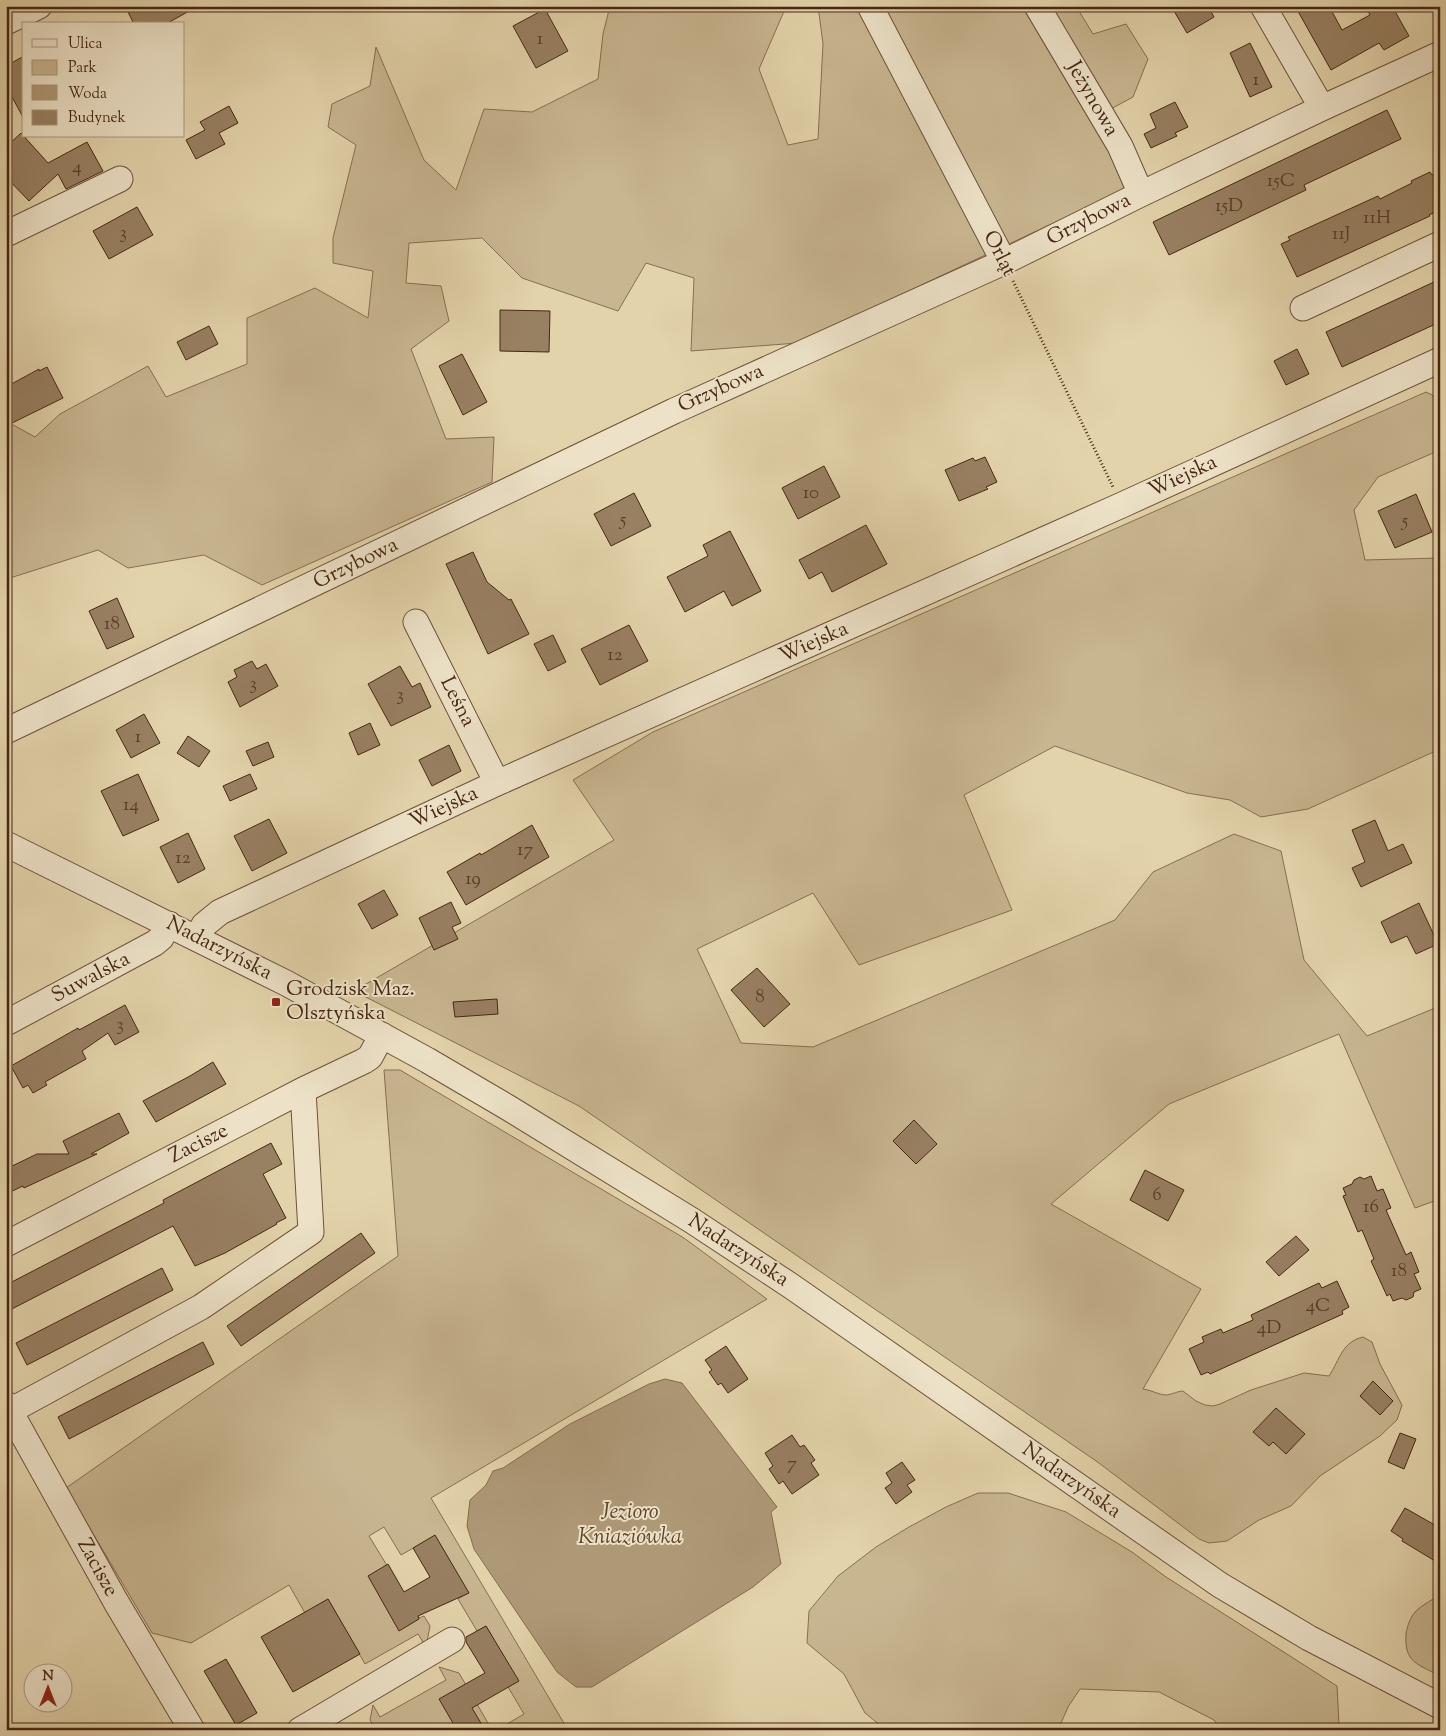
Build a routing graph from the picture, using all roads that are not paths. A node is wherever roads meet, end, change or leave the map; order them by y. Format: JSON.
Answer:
{"nodes":[{"id":1,"x":39,"y":6,"type":"edge"},
{"id":2,"x":870,"y":6,"type":"edge"},
{"id":3,"x":1037,"y":6,"type":"edge"},
{"id":4,"x":1264,"y":6,"type":"edge"},
{"id":5,"x":6,"y":22,"type":"edge"},
{"id":6,"x":1440,"y":54,"type":"edge"},
{"id":7,"x":1322,"y":108,"type":"junction"},
{"id":8,"x":120,"y":179,"type":"dead end"},
{"id":9,"x":1141,"y":194,"type":"junction"},
{"id":10,"x":6,"y":234,"type":"edge"},
{"id":11,"x":1440,"y":244,"type":"edge"},
{"id":12,"x":1004,"y":262,"type":"junction"},
{"id":13,"x":1303,"y":308,"type":"dead end"},
{"id":14,"x":1440,"y":360,"type":"edge"},
{"id":15,"x":416,"y":622,"type":"dead end"},
{"id":16,"x":6,"y":731,"type":"edge"},
{"id":17,"x":497,"y":783,"type":"junction"},
{"id":18,"x":6,"y":844,"type":"edge"},
{"id":19,"x":169,"y":924,"type":"junction"},
{"id":20,"x":197,"y":938,"type":"junction"},
{"id":21,"x":6,"y":1023,"type":"edge"},
{"id":22,"x":382,"y":1035,"type":"junction"},
{"id":23,"x":303,"y":1090,"type":"junction"},
{"id":24,"x":6,"y":1244,"type":"edge"},
{"id":25,"x":8,"y":1407,"type":"edge"},
{"id":26,"x":452,"y":1640,"type":"dead end"},
{"id":27,"x":1440,"y":1706,"type":"edge"},
{"id":28,"x":192,"y":1730,"type":"edge"},
{"id":29,"x":300,"y":1730,"type":"edge"}],
"edges":[{"from":1,"to":5,"type":"street"},
{"from":2,"to":12,"type":"street","name":"Orląt"},
{"from":3,"to":9,"type":"street","name":"Jeżynowa"},
{"from":4,"to":7,"type":"street"},
{"from":6,"to":7,"type":"street","name":"Grzybowa"},
{"from":7,"to":9,"type":"street","name":"Grzybowa"},
{"from":8,"to":10,"type":"street"},
{"from":9,"to":12,"type":"street","name":"Grzybowa"},
{"from":11,"to":13,"type":"street"},
{"from":12,"to":16,"type":"street","name":"Grzybowa"},
{"from":14,"to":17,"type":"street","name":"Wiejska"},
{"from":15,"to":17,"type":"street","name":"Leśna"},
{"from":17,"to":20,"type":"street","name":"Wiejska"},
{"from":18,"to":19,"type":"street","name":"Nadarzyńska"},
{"from":19,"to":20,"type":"street","name":"Nadarzyńska"},
{"from":19,"to":21,"type":"street","name":"Suwalska"},
{"from":20,"to":22,"type":"street","name":"Nadarzyńska"},
{"from":22,"to":23,"type":"street","name":"Zacisze"},
{"from":22,"to":27,"type":"street","name":"Nadarzyńska"},
{"from":23,"to":24,"type":"street","name":"Zacisze"},
{"from":23,"to":25,"type":"street"},
{"from":25,"to":28,"type":"street","name":"Zacisze"},
{"from":26,"to":29,"type":"street"}]}
